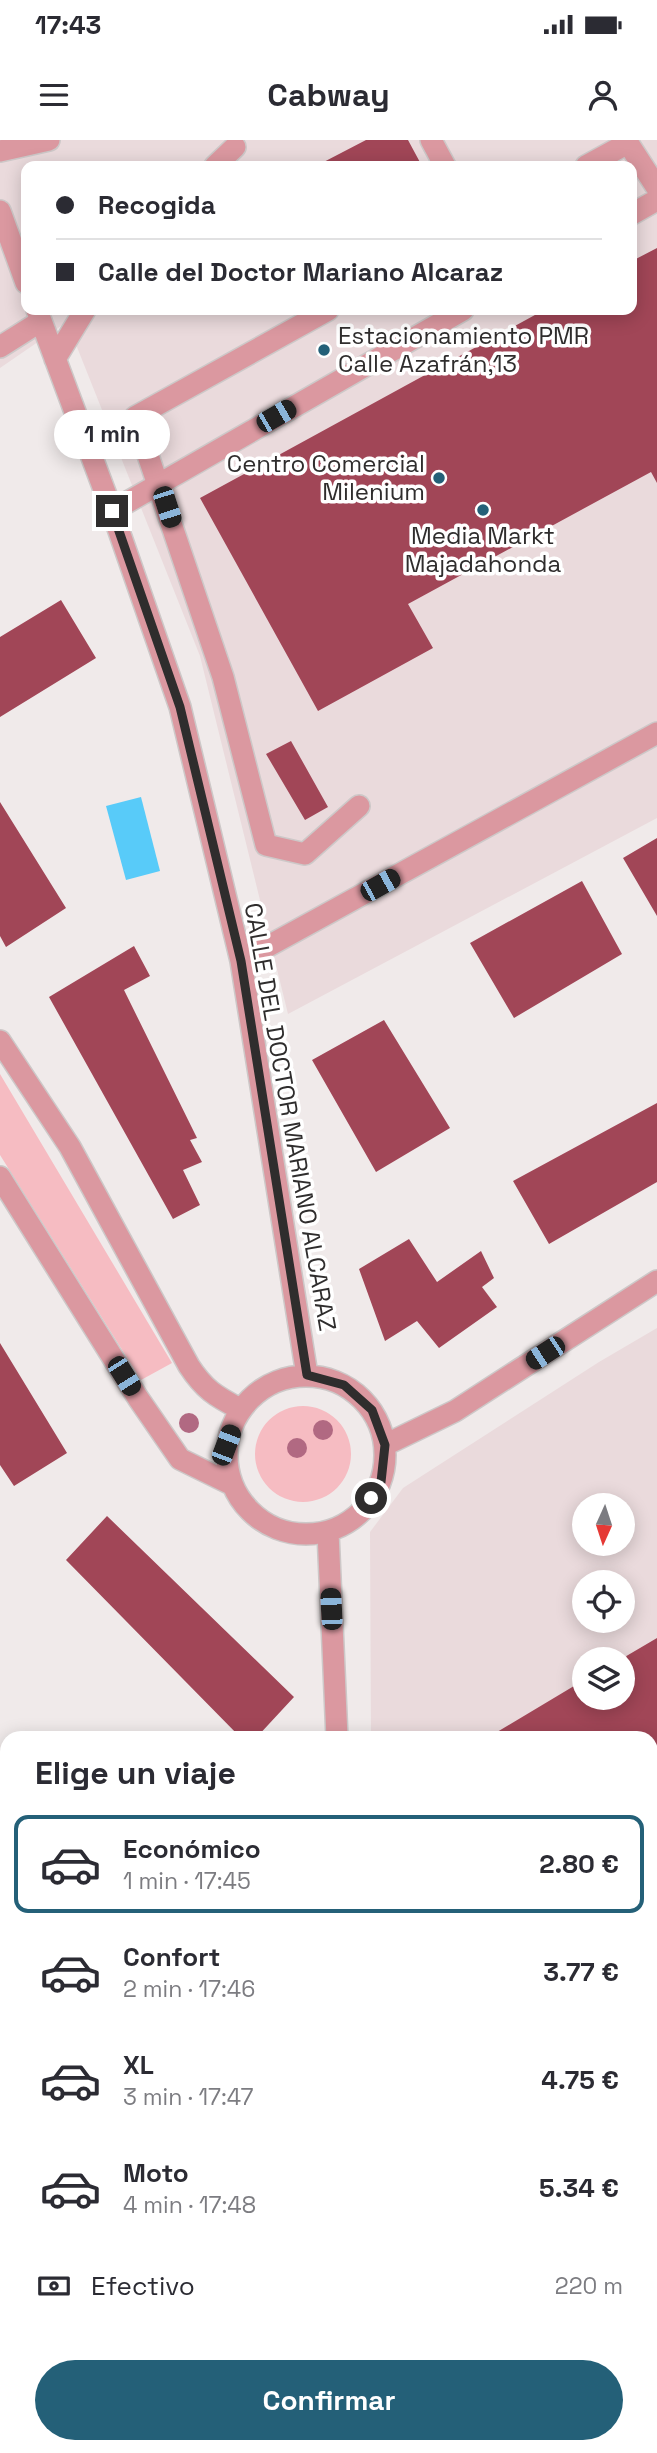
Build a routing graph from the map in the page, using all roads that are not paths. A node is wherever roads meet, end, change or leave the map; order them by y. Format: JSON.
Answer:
{"nodes":[{"id":1,"x":48,"y":140,"type":"edge"},
{"id":2,"x":431,"y":140,"type":"edge"},
{"id":3,"x":235,"y":142,"type":"edge"},
{"id":4,"x":627,"y":142,"type":"edge"},
{"id":5,"x":0,"y":151,"type":"edge"},
{"id":6,"x":219,"y":161,"type":"edge"},
{"id":7,"x":442,"y":161,"type":"edge"},
{"id":8,"x":595,"y":161,"type":"edge"},
{"id":9,"x":657,"y":188,"type":"edge"},
{"id":10,"x":657,"y":200,"type":"edge"},
{"id":11,"x":637,"y":211,"type":"edge"},
{"id":12,"x":0,"y":213,"type":"edge"},
{"id":13,"x":21,"y":266,"type":"edge"},
{"id":14,"x":39,"y":315,"type":"edge"},
{"id":15,"x":82,"y":315,"type":"edge"},
{"id":16,"x":319,"y":315,"type":"edge"},
{"id":17,"x":454,"y":315,"type":"edge"},
{"id":18,"x":0,"y":347,"type":"edge"},
{"id":19,"x":55,"y":359,"type":"junction"},
{"id":20,"x":159,"y":482,"type":"junction"},
{"id":21,"x":112,"y":511,"type":"junction"},
{"id":22,"x":657,"y":733,"type":"edge"},
{"id":23,"x":359,"y":806,"type":"dead end"},
{"id":24,"x":241,"y":961,"type":"junction"},
{"id":25,"x":0,"y":1041,"type":"edge"},
{"id":26,"x":0,"y":1177,"type":"edge"},
{"id":27,"x":657,"y":1281,"type":"edge"},
{"id":28,"x":307,"y":1375,"type":"junction"},
{"id":29,"x":240,"y":1409,"type":"junction"},
{"id":30,"x":385,"y":1445,"type":"junction"},
{"id":31,"x":231,"y":1484,"type":"junction"},
{"id":32,"x":327,"y":1532,"type":"junction"},
{"id":33,"x":337,"y":1731,"type":"edge"}],
"edges":[{"from":1,"to":5,"type":"street"},
{"from":2,"to":7,"type":"street"},
{"from":3,"to":6,"type":"street"},
{"from":4,"to":8,"type":"street"},
{"from":4,"to":9,"type":"street"},
{"from":10,"to":11,"type":"street"},
{"from":12,"to":13,"type":"street"},
{"from":14,"to":18,"type":"street"},
{"from":14,"to":19,"type":"street","name":"CALLE DEL DOCTOR MARIANO ALCARAZ"},
{"from":15,"to":19,"type":"street"},
{"from":16,"to":20,"type":"street"},
{"from":17,"to":20,"type":"street"},
{"from":19,"to":21,"type":"street","name":"CALLE DEL DOCTOR MARIANO ALCARAZ"},
{"from":20,"to":21,"type":"street"},
{"from":20,"to":23,"type":"street"},
{"from":21,"to":24,"type":"street","name":"CALLE DEL DOCTOR MARIANO ALCARAZ"},
{"from":22,"to":24,"type":"street"},
{"from":24,"to":28,"type":"street","name":"CALLE DEL DOCTOR MARIANO ALCARAZ"},
{"from":25,"to":29,"type":"street"},
{"from":26,"to":31,"type":"street"},
{"from":27,"to":30,"type":"street"},
{"from":28,"to":29,"type":"street"},
{"from":28,"to":30,"type":"street"},
{"from":29,"to":31,"type":"street"},
{"from":30,"to":32,"type":"street"},
{"from":31,"to":32,"type":"street"},
{"from":32,"to":33,"type":"street"}]}
